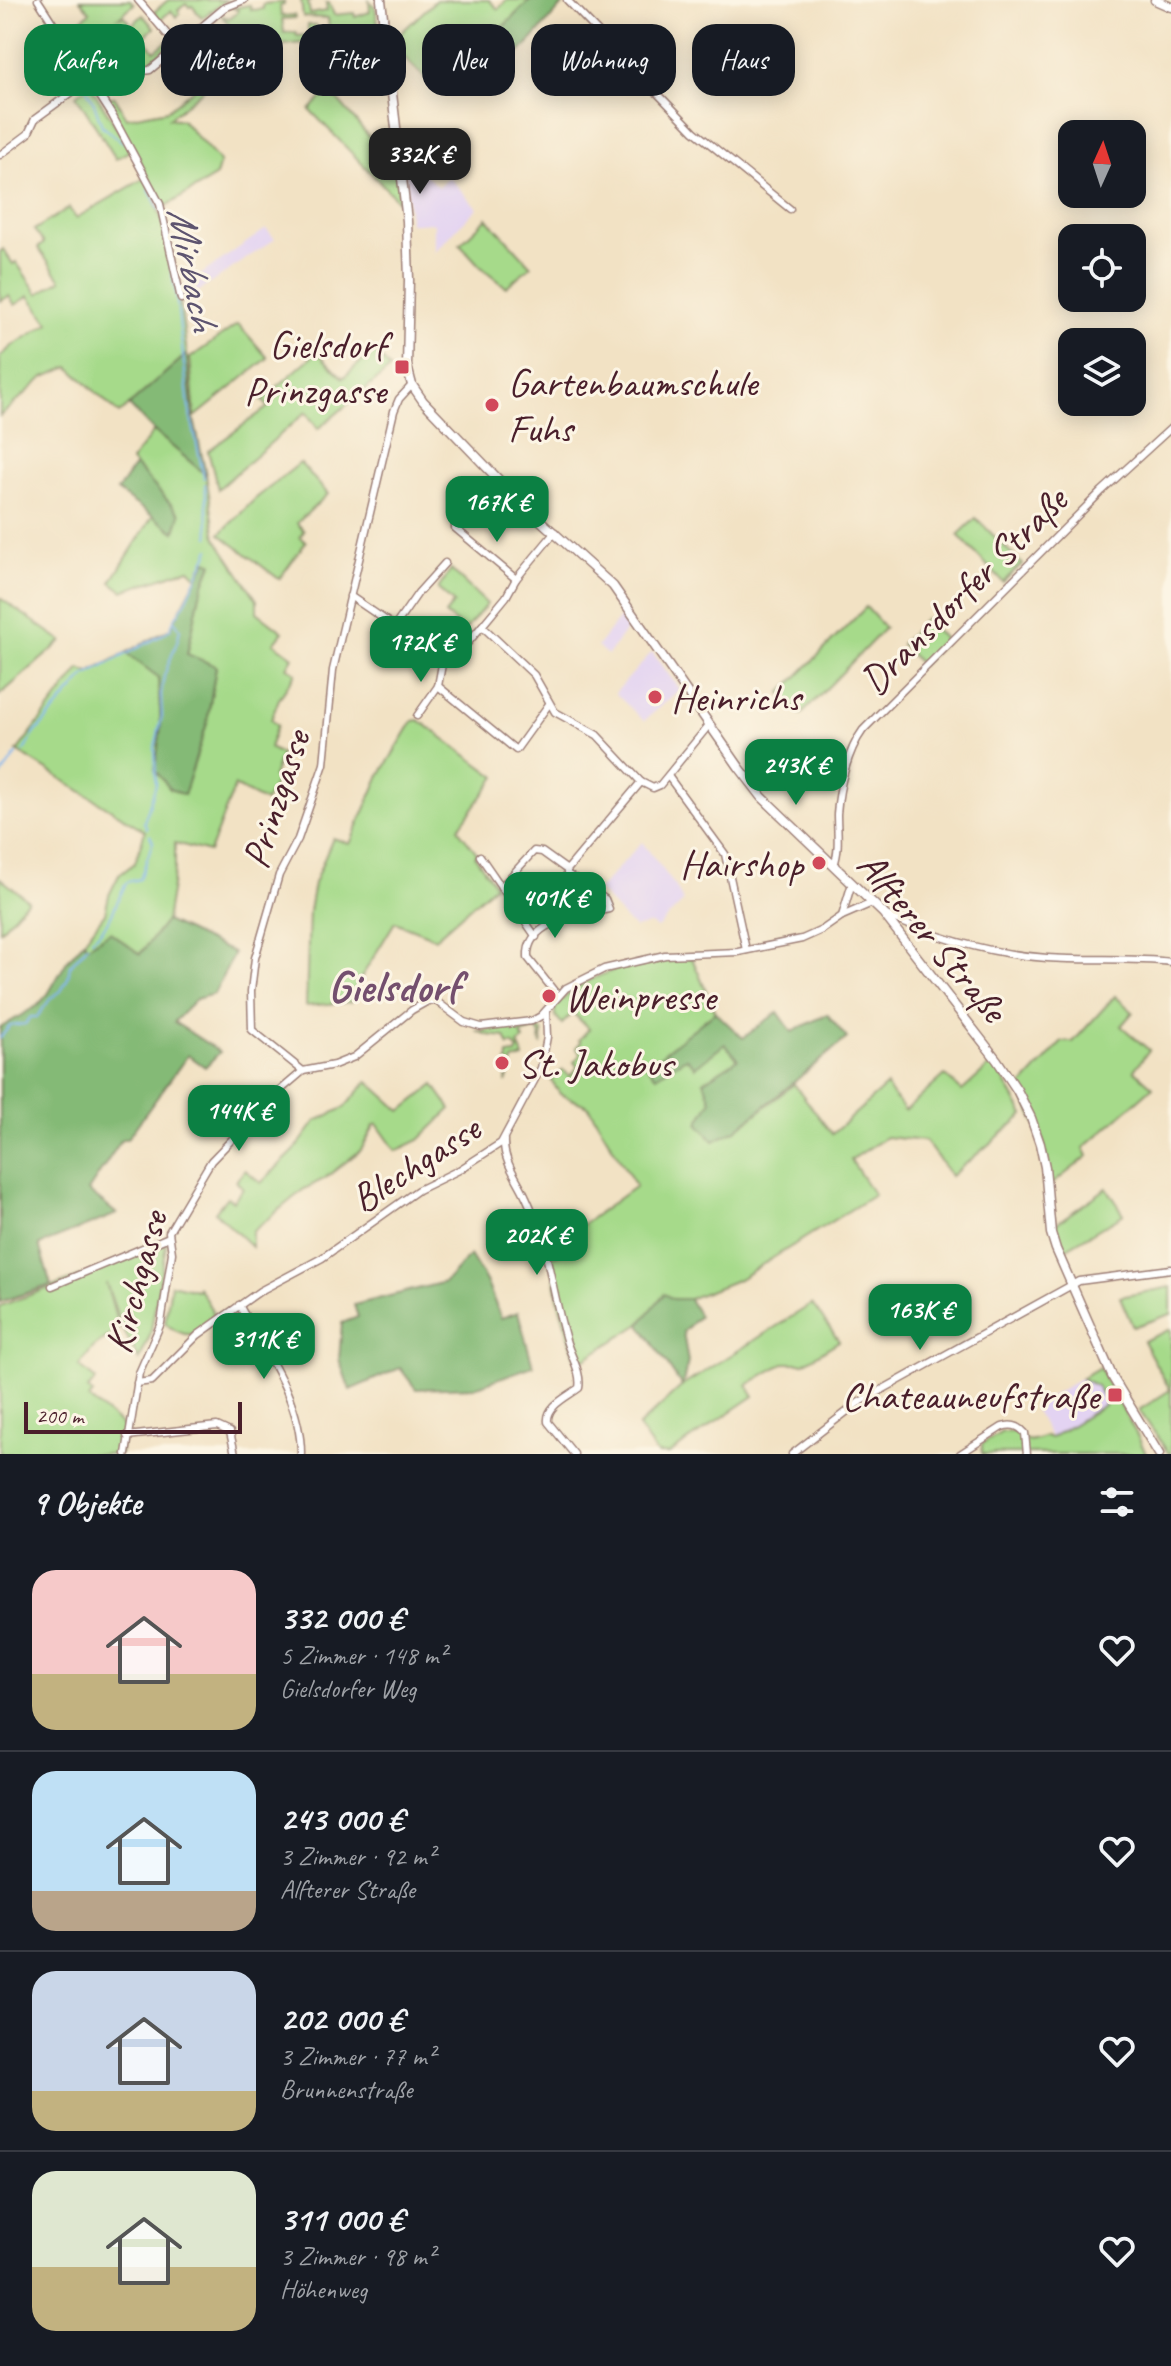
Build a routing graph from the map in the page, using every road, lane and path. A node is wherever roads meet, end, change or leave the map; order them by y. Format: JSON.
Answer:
{"nodes":[{"id":1,"x":38,"y":0,"type":"edge"},
{"id":2,"x":138,"y":0,"type":"edge"},
{"id":3,"x":244,"y":0,"type":"edge"},
{"id":4,"x":381,"y":0,"type":"edge"},
{"id":5,"x":567,"y":0,"type":"edge"},
{"id":6,"x":1155,"y":0,"type":"edge"},
{"id":7,"x":1171,"y":7,"type":"edge"},
{"id":8,"x":54,"y":24,"type":"edge"},
{"id":9,"x":205,"y":24,"type":"edge"},
{"id":10,"x":161,"y":27,"type":"edge"},
{"id":11,"x":67,"y":96,"type":"edge"},
{"id":12,"x":100,"y":96,"type":"edge"},
{"id":13,"x":0,"y":155,"type":"edge"},
{"id":14,"x":790,"y":209,"type":"dead end"},
{"id":15,"x":181,"y":299,"type":"dead end"},
{"id":16,"x":412,"y":385,"type":"junction"},
{"id":17,"x":1171,"y":428,"type":"edge"},
{"id":18,"x":455,"y":520,"type":"dead end"},
{"id":19,"x":555,"y":532,"type":"junction"},
{"id":20,"x":445,"y":563,"type":"dead end"},
{"id":21,"x":516,"y":579,"type":"junction"},
{"id":22,"x":350,"y":596,"type":"junction"},
{"id":23,"x":395,"y":626,"type":"junction"},
{"id":24,"x":482,"y":626,"type":"junction"},
{"id":25,"x":443,"y":659,"type":"junction"},
{"id":26,"x":438,"y":686,"type":"junction"},
{"id":27,"x":549,"y":704,"type":"junction"},
{"id":28,"x":417,"y":716,"type":"dead end"},
{"id":29,"x":709,"y":725,"type":"junction"},
{"id":30,"x":668,"y":776,"type":"junction"},
{"id":31,"x":641,"y":782,"type":"junction"},
{"id":32,"x":480,"y":856,"type":"dead end"},
{"id":33,"x":834,"y":865,"type":"junction"},
{"id":34,"x":567,"y":870,"type":"junction"},
{"id":35,"x":852,"y":883,"type":"junction"},
{"id":36,"x":501,"y":887,"type":"junction"},
{"id":37,"x":872,"y":903,"type":"junction"},
{"id":38,"x":883,"y":913,"type":"junction"},
{"id":39,"x":842,"y":916,"type":"junction"},
{"id":40,"x":536,"y":937,"type":"junction"},
{"id":41,"x":746,"y":950,"type":"junction"},
{"id":42,"x":1171,"y":962,"type":"edge"},
{"id":43,"x":558,"y":996,"type":"junction"},
{"id":44,"x":546,"y":1011,"type":"junction"},
{"id":45,"x":303,"y":1071,"type":"junction"},
{"id":46,"x":504,"y":1140,"type":"junction"},
{"id":47,"x":169,"y":1237,"type":"junction"},
{"id":48,"x":1171,"y":1269,"type":"edge"},
{"id":49,"x":52,"y":1286,"type":"dead end"},
{"id":50,"x":1072,"y":1286,"type":"junction"},
{"id":51,"x":239,"y":1305,"type":"junction"},
{"id":52,"x":137,"y":1383,"type":"junction"},
{"id":53,"x":127,"y":1436,"type":"junction"},
{"id":54,"x":126,"y":1454,"type":"edge"},
{"id":55,"x":235,"y":1454,"type":"edge"},
{"id":56,"x":301,"y":1454,"type":"edge"},
{"id":57,"x":574,"y":1454,"type":"edge"},
{"id":58,"x":792,"y":1454,"type":"edge"},
{"id":59,"x":960,"y":1454,"type":"edge"},
{"id":60,"x":1027,"y":1454,"type":"edge"},
{"id":61,"x":1159,"y":1454,"type":"edge"}],
"edges":[{"from":1,"to":8,"type":"street"},
{"from":2,"to":10,"type":"street"},
{"from":3,"to":9,"type":"street"},
{"from":4,"to":16,"type":"street"},
{"from":5,"to":14,"type":"street"},
{"from":6,"to":7,"type":"street"},
{"from":11,"to":13,"type":"street"},
{"from":12,"to":15,"type":"street"},
{"from":16,"to":19,"type":"street","name":"Alfterer Straße"},
{"from":16,"to":22,"type":"street","name":"Prinzgasse"},
{"from":17,"to":33,"type":"street","name":"Dransdorfer Straße"},
{"from":18,"to":21,"type":"street"},
{"from":19,"to":21,"type":"street"},
{"from":19,"to":29,"type":"street","name":"Alfterer Straße"},
{"from":20,"to":23,"type":"street"},
{"from":21,"to":24,"type":"street"},
{"from":22,"to":23,"type":"street"},
{"from":22,"to":45,"type":"street","name":"Prinzgasse"},
{"from":23,"to":25,"type":"street"},
{"from":24,"to":25,"type":"street"},
{"from":24,"to":27,"type":"street"},
{"from":25,"to":26,"type":"street"},
{"from":26,"to":27,"type":"street"},
{"from":26,"to":28,"type":"street"},
{"from":27,"to":31,"type":"street"},
{"from":29,"to":30,"type":"street"},
{"from":29,"to":33,"type":"street","name":"Alfterer Straße"},
{"from":30,"to":31,"type":"street"},
{"from":30,"to":41,"type":"street"},
{"from":31,"to":34,"type":"street"},
{"from":32,"to":36,"type":"street"},
{"from":33,"to":35,"type":"street","name":"Alfterer Straße"},
{"from":34,"to":36,"type":"street"},
{"from":34,"to":40,"type":"street"},
{"from":35,"to":37,"type":"street","name":"Alfterer Straße"},
{"from":35,"to":39,"type":"street"},
{"from":36,"to":40,"type":"street"},
{"from":37,"to":38,"type":"street","name":"Alfterer Straße"},
{"from":37,"to":39,"type":"street"},
{"from":38,"to":42,"type":"street"},
{"from":38,"to":50,"type":"street","name":"Alfterer Straße"},
{"from":39,"to":41,"type":"street"},
{"from":40,"to":43,"type":"street"},
{"from":41,"to":43,"type":"street"},
{"from":43,"to":44,"type":"street"},
{"from":44,"to":45,"type":"street","name":"Kirchgasse"},
{"from":44,"to":46,"type":"street","name":"Blechgasse"},
{"from":45,"to":47,"type":"street","name":"Kirchgasse"},
{"from":46,"to":51,"type":"street","name":"Blechgasse"},
{"from":46,"to":57,"type":"street"},
{"from":47,"to":49,"type":"street"},
{"from":47,"to":52,"type":"street","name":"Kirchgasse"},
{"from":48,"to":50,"type":"street"},
{"from":50,"to":58,"type":"street"},
{"from":50,"to":61,"type":"street","name":"Alfterer Straße"},
{"from":51,"to":52,"type":"street","name":"Blechgasse"},
{"from":51,"to":56,"type":"street"},
{"from":52,"to":53,"type":"street","name":"Kirchgasse"},
{"from":53,"to":54,"type":"street","name":"Kirchgasse"},
{"from":53,"to":55,"type":"street"},
{"from":59,"to":60,"type":"street"}]}
